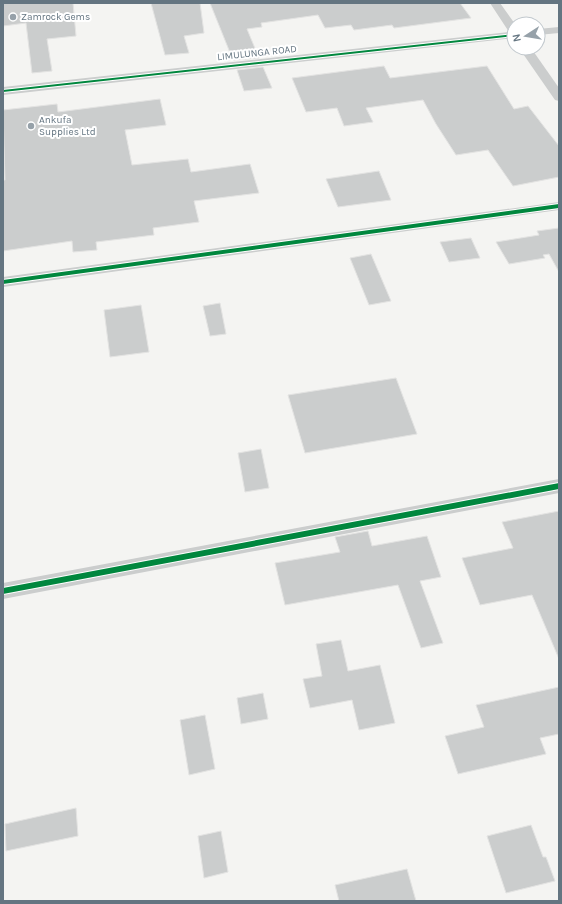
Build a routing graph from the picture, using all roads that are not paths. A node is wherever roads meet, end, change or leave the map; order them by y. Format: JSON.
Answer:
{"nodes":[{"id":1,"x":495,"y":3,"type":"edge"},
{"id":2,"x":506,"y":19,"type":"edge"},
{"id":3,"x":559,"y":30,"type":"edge"},
{"id":4,"x":546,"y":31,"type":"edge"},
{"id":5,"x":506,"y":36,"type":"edge"},
{"id":6,"x":531,"y":56,"type":"edge"},
{"id":7,"x":3,"y":91,"type":"edge"},
{"id":8,"x":559,"y":97,"type":"edge"},
{"id":9,"x":559,"y":206,"type":"edge"},
{"id":10,"x":3,"y":282,"type":"edge"},
{"id":11,"x":559,"y":486,"type":"edge"},
{"id":12,"x":3,"y":591,"type":"edge"}],
"edges":[{"from":1,"to":2,"type":"street"},
{"from":3,"to":4,"type":"street"},
{"from":5,"to":7,"type":"street","name":"LIMULUNGA ROAD"},
{"from":6,"to":8,"type":"street"},
{"from":9,"to":10,"type":"street"},
{"from":11,"to":12,"type":"street"}]}
